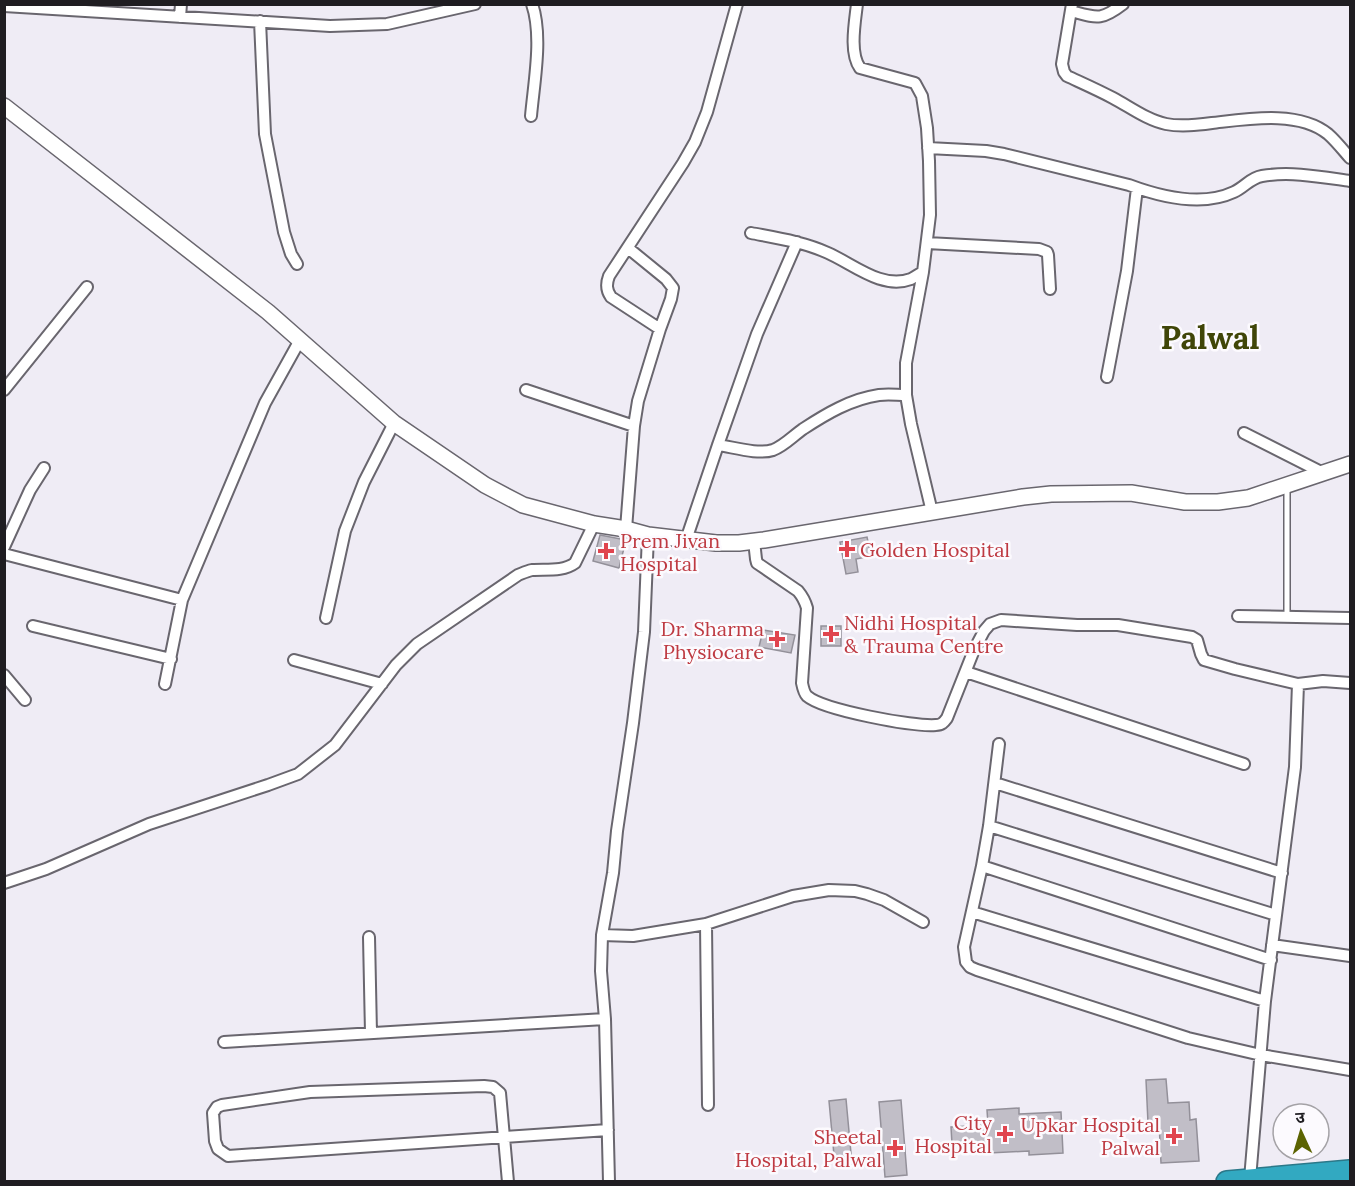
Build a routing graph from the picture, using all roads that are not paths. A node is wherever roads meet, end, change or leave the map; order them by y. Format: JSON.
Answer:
{"nodes":[{"id":1,"x":181,"y":4,"type":"edge"},
{"id":2,"x":476,"y":4,"type":"edge"},
{"id":3,"x":532,"y":4,"type":"edge"},
{"id":4,"x":737,"y":4,"type":"edge"},
{"id":5,"x":857,"y":4,"type":"edge"},
{"id":6,"x":1124,"y":4,"type":"edge"},
{"id":7,"x":4,"y":6,"type":"edge"},
{"id":8,"x":64,"y":7,"type":"edge"},
{"id":9,"x":1071,"y":8,"type":"edge"},
{"id":10,"x":180,"y":17,"type":"junction"},
{"id":11,"x":260,"y":21,"type":"junction"},
{"id":12,"x":4,"y":106,"type":"edge"},
{"id":13,"x":531,"y":116,"type":"dead end"},
{"id":14,"x":928,"y":148,"type":"junction"},
{"id":15,"x":1350,"y":158,"type":"edge"},
{"id":16,"x":1350,"y":182,"type":"edge"},
{"id":17,"x":1137,"y":188,"type":"junction"},
{"id":18,"x":751,"y":233,"type":"dead end"},
{"id":19,"x":797,"y":242,"type":"junction"},
{"id":20,"x":927,"y":243,"type":"junction"},
{"id":21,"x":628,"y":248,"type":"junction"},
{"id":22,"x":297,"y":264,"type":"dead end"},
{"id":23,"x":923,"y":272,"type":"junction"},
{"id":24,"x":87,"y":287,"type":"dead end"},
{"id":25,"x":1050,"y":289,"type":"dead end"},
{"id":26,"x":660,"y":329,"type":"junction"},
{"id":27,"x":300,"y":340,"type":"junction"},
{"id":28,"x":1107,"y":377,"type":"dead end"},
{"id":29,"x":4,"y":390,"type":"edge"},
{"id":30,"x":526,"y":390,"type":"dead end"},
{"id":31,"x":906,"y":395,"type":"junction"},
{"id":32,"x":394,"y":423,"type":"junction"},
{"id":33,"x":634,"y":426,"type":"junction"},
{"id":34,"x":1244,"y":432,"type":"dead end"},
{"id":35,"x":718,"y":445,"type":"junction"},
{"id":36,"x":1350,"y":464,"type":"edge"},
{"id":37,"x":44,"y":468,"type":"dead end"},
{"id":38,"x":1323,"y":473,"type":"junction"},
{"id":39,"x":1287,"y":485,"type":"junction"},
{"id":40,"x":932,"y":512,"type":"junction"},
{"id":41,"x":594,"y":524,"type":"junction"},
{"id":42,"x":627,"y":529,"type":"junction"},
{"id":43,"x":648,"y":535,"type":"junction"},
{"id":44,"x":686,"y":540,"type":"junction"},
{"id":45,"x":754,"y":541,"type":"junction"},
{"id":46,"x":4,"y":547,"type":"edge"},
{"id":47,"x":4,"y":554,"type":"edge"},
{"id":48,"x":182,"y":600,"type":"junction"},
{"id":49,"x":1239,"y":616,"type":"dead end"},
{"id":50,"x":1287,"y":616,"type":"junction"},
{"id":51,"x":326,"y":618,"type":"dead end"},
{"id":52,"x":1350,"y":618,"type":"edge"},
{"id":53,"x":33,"y":626,"type":"dead end"},
{"id":54,"x":171,"y":659,"type":"junction"},
{"id":55,"x":294,"y":660,"type":"dead end"},
{"id":56,"x":966,"y":672,"type":"junction"},
{"id":57,"x":4,"y":675,"type":"edge"},
{"id":58,"x":1350,"y":683,"type":"edge"},
{"id":59,"x":165,"y":684,"type":"dead end"},
{"id":60,"x":382,"y":684,"type":"junction"},
{"id":61,"x":1298,"y":684,"type":"junction"},
{"id":62,"x":25,"y":700,"type":"dead end"},
{"id":63,"x":999,"y":744,"type":"dead end"},
{"id":64,"x":1244,"y":764,"type":"dead end"},
{"id":65,"x":995,"y":783,"type":"junction"},
{"id":66,"x":989,"y":826,"type":"junction"},
{"id":67,"x":982,"y":866,"type":"junction"},
{"id":68,"x":1282,"y":873,"type":"junction"},
{"id":69,"x":4,"y":883,"type":"edge"},
{"id":70,"x":972,"y":912,"type":"junction"},
{"id":71,"x":1276,"y":915,"type":"junction"},
{"id":72,"x":923,"y":922,"type":"dead end"},
{"id":73,"x":706,"y":924,"type":"junction"},
{"id":74,"x":602,"y":936,"type":"junction"},
{"id":75,"x":369,"y":937,"type":"dead end"},
{"id":76,"x":1272,"y":945,"type":"junction"},
{"id":77,"x":1350,"y":956,"type":"edge"},
{"id":78,"x":1270,"y":960,"type":"junction"},
{"id":79,"x":1265,"y":1001,"type":"junction"},
{"id":80,"x":605,"y":1018,"type":"junction"},
{"id":81,"x":371,"y":1033,"type":"junction"},
{"id":82,"x":224,"y":1042,"type":"dead end"},
{"id":83,"x":1261,"y":1055,"type":"junction"},
{"id":84,"x":1350,"y":1070,"type":"edge"},
{"id":85,"x":708,"y":1105,"type":"dead end"},
{"id":86,"x":608,"y":1130,"type":"junction"},
{"id":87,"x":504,"y":1136,"type":"junction"},
{"id":88,"x":1350,"y":1171,"type":"edge"},
{"id":89,"x":1238,"y":1181,"type":"edge"},
{"id":90,"x":508,"y":1182,"type":"edge"},
{"id":91,"x":609,"y":1182,"type":"edge"}],
"edges":[{"from":1,"to":10,"type":"street"},
{"from":2,"to":11,"type":"street"},
{"from":3,"to":13,"type":"street"},
{"from":4,"to":21,"type":"street"},
{"from":5,"to":14,"type":"street"},
{"from":6,"to":9,"type":"street"},
{"from":7,"to":8,"type":"street"},
{"from":8,"to":10,"type":"street"},
{"from":9,"to":15,"type":"street"},
{"from":10,"to":11,"type":"street"},
{"from":11,"to":22,"type":"street"},
{"from":12,"to":27,"type":"main road"},
{"from":14,"to":17,"type":"street"},
{"from":14,"to":20,"type":"street"},
{"from":16,"to":17,"type":"street"},
{"from":17,"to":28,"type":"street"},
{"from":18,"to":19,"type":"street"},
{"from":19,"to":23,"type":"street"},
{"from":19,"to":35,"type":"street"},
{"from":20,"to":23,"type":"street"},
{"from":20,"to":25,"type":"street"},
{"from":21,"to":26,"type":"street"},
{"from":21,"to":26,"type":"street"},
{"from":23,"to":31,"type":"street"},
{"from":24,"to":29,"type":"street"},
{"from":26,"to":33,"type":"street"},
{"from":27,"to":32,"type":"main road"},
{"from":27,"to":48,"type":"street"},
{"from":30,"to":33,"type":"street"},
{"from":31,"to":35,"type":"street"},
{"from":31,"to":40,"type":"street"},
{"from":32,"to":41,"type":"main road"},
{"from":32,"to":51,"type":"street"},
{"from":33,"to":42,"type":"street"},
{"from":34,"to":38,"type":"street"},
{"from":35,"to":44,"type":"street"},
{"from":36,"to":38,"type":"main road"},
{"from":37,"to":46,"type":"street"},
{"from":38,"to":39,"type":"main road"},
{"from":39,"to":40,"type":"main road"},
{"from":39,"to":50,"type":"lane"},
{"from":40,"to":45,"type":"main road"},
{"from":41,"to":42,"type":"main road"},
{"from":41,"to":60,"type":"street"},
{"from":42,"to":43,"type":"main road"},
{"from":43,"to":44,"type":"main road"},
{"from":43,"to":74,"type":"street"},
{"from":44,"to":45,"type":"main road"},
{"from":45,"to":56,"type":"street"},
{"from":47,"to":48,"type":"street"},
{"from":48,"to":54,"type":"street"},
{"from":49,"to":50,"type":"street"},
{"from":50,"to":52,"type":"street"},
{"from":53,"to":54,"type":"street"},
{"from":54,"to":59,"type":"street"},
{"from":55,"to":60,"type":"street"},
{"from":56,"to":61,"type":"street"},
{"from":56,"to":64,"type":"street"},
{"from":57,"to":62,"type":"street"},
{"from":58,"to":61,"type":"street"},
{"from":60,"to":69,"type":"street"},
{"from":61,"to":68,"type":"street"},
{"from":63,"to":65,"type":"street"},
{"from":65,"to":66,"type":"street"},
{"from":65,"to":68,"type":"street"},
{"from":66,"to":67,"type":"street"},
{"from":66,"to":71,"type":"street"},
{"from":67,"to":70,"type":"street"},
{"from":67,"to":78,"type":"street"},
{"from":68,"to":71,"type":"street"},
{"from":70,"to":79,"type":"street"},
{"from":70,"to":83,"type":"street"},
{"from":71,"to":76,"type":"street"},
{"from":72,"to":73,"type":"street"},
{"from":73,"to":74,"type":"street"},
{"from":73,"to":85,"type":"street"},
{"from":74,"to":80,"type":"street"},
{"from":75,"to":81,"type":"street"},
{"from":76,"to":77,"type":"street"},
{"from":76,"to":78,"type":"street"},
{"from":78,"to":79,"type":"street"},
{"from":79,"to":83,"type":"street"},
{"from":80,"to":81,"type":"street"},
{"from":80,"to":86,"type":"street"},
{"from":81,"to":82,"type":"street"},
{"from":83,"to":84,"type":"street"},
{"from":83,"to":89,"type":"street"},
{"from":86,"to":87,"type":"street"},
{"from":86,"to":91,"type":"street"},
{"from":87,"to":87,"type":"street"},
{"from":87,"to":90,"type":"street"},
{"from":88,"to":89,"type":"highway"}]}
